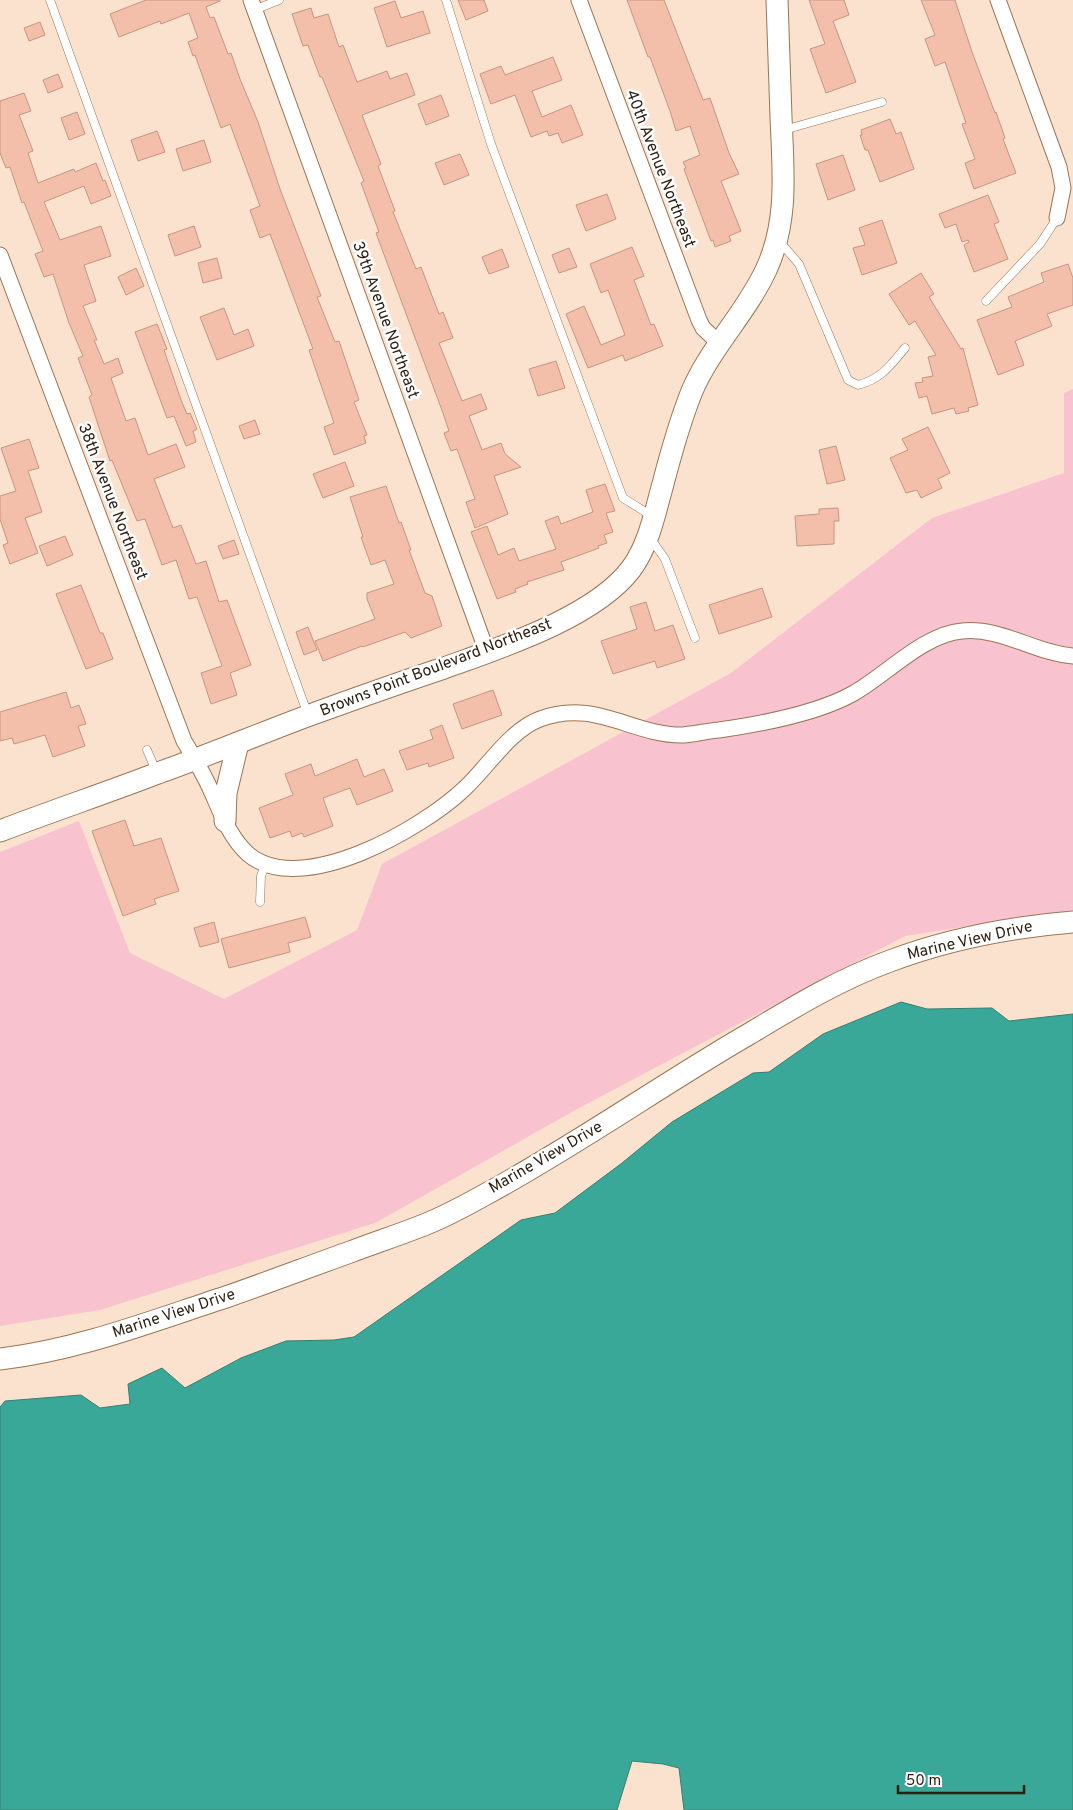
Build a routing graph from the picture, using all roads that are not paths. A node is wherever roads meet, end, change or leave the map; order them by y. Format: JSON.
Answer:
{"nodes":[{"id":1,"x":50,"y":0,"type":"edge"},
{"id":2,"x":278,"y":0,"type":"edge"},
{"id":3,"x":446,"y":0,"type":"edge"},
{"id":4,"x":580,"y":0,"type":"edge"},
{"id":5,"x":777,"y":0,"type":"edge"},
{"id":6,"x":998,"y":0,"type":"edge"},
{"id":7,"x":252,"y":5,"type":"edge"},
{"id":8,"x":882,"y":102,"type":"dead end"},
{"id":9,"x":782,"y":131,"type":"junction"},
{"id":10,"x":1057,"y":218,"type":"joint"},
{"id":11,"x":777,"y":238,"type":"junction"},
{"id":12,"x":0,"y":255,"type":"edge"},
{"id":13,"x":986,"y":301,"type":"dead end"},
{"id":14,"x":719,"y":343,"type":"junction"},
{"id":15,"x":905,"y":348,"type":"dead end"},
{"id":16,"x":651,"y":526,"type":"junction"},
{"id":17,"x":695,"y":638,"type":"dead end"},
{"id":18,"x":487,"y":652,"type":"junction"},
{"id":19,"x":1073,"y":656,"type":"edge"},
{"id":20,"x":308,"y":716,"type":"junction"},
{"id":21,"x":238,"y":743,"type":"junction"},
{"id":22,"x":148,"y":750,"type":"dead end"},
{"id":23,"x":195,"y":760,"type":"junction"},
{"id":24,"x":158,"y":774,"type":"junction"},
{"id":25,"x":225,"y":821,"type":"junction"},
{"id":26,"x":0,"y":831,"type":"edge"},
{"id":27,"x":266,"y":864,"type":"junction"},
{"id":28,"x":260,"y":902,"type":"dead end"},
{"id":29,"x":1073,"y":922,"type":"edge"},
{"id":30,"x":0,"y":1359,"type":"edge"}],
"edges":[{"from":1,"to":20,"type":"lane"},
{"from":2,"to":7,"type":"lane"},
{"from":3,"to":16,"type":"lane"},
{"from":4,"to":14,"type":"street","name":"40th Avenue Northeast"},
{"from":5,"to":9,"type":"street","name":"Browns Point Boulevard Northeast"},
{"from":6,"to":10,"type":"street"},
{"from":7,"to":18,"type":"street","name":"39th Avenue Northeast"},
{"from":8,"to":9,"type":"lane"},
{"from":9,"to":11,"type":"street","name":"Browns Point Boulevard Northeast"},
{"from":10,"to":13,"type":"lane"},
{"from":11,"to":14,"type":"street","name":"Browns Point Boulevard Northeast"},
{"from":11,"to":15,"type":"lane"},
{"from":12,"to":23,"type":"street","name":"38th Avenue Northeast"},
{"from":14,"to":16,"type":"street","name":"Browns Point Boulevard Northeast"},
{"from":16,"to":17,"type":"lane"},
{"from":16,"to":18,"type":"street","name":"Browns Point Boulevard Northeast"},
{"from":18,"to":20,"type":"street","name":"Browns Point Boulevard Northeast"},
{"from":19,"to":27,"type":"street"},
{"from":20,"to":21,"type":"street","name":"Browns Point Boulevard Northeast"},
{"from":21,"to":23,"type":"street","name":"Browns Point Boulevard Northeast"},
{"from":21,"to":25,"type":"street"},
{"from":22,"to":24,"type":"lane"},
{"from":23,"to":24,"type":"street","name":"Browns Point Boulevard Northeast"},
{"from":23,"to":25,"type":"street","name":"38th Avenue Northeast"},
{"from":24,"to":26,"type":"street","name":"Browns Point Boulevard Northeast"},
{"from":25,"to":27,"type":"street","name":"38th Avenue Northeast"},
{"from":27,"to":28,"type":"lane"},
{"from":29,"to":30,"type":"street","name":"Marine View Drive"}]}
